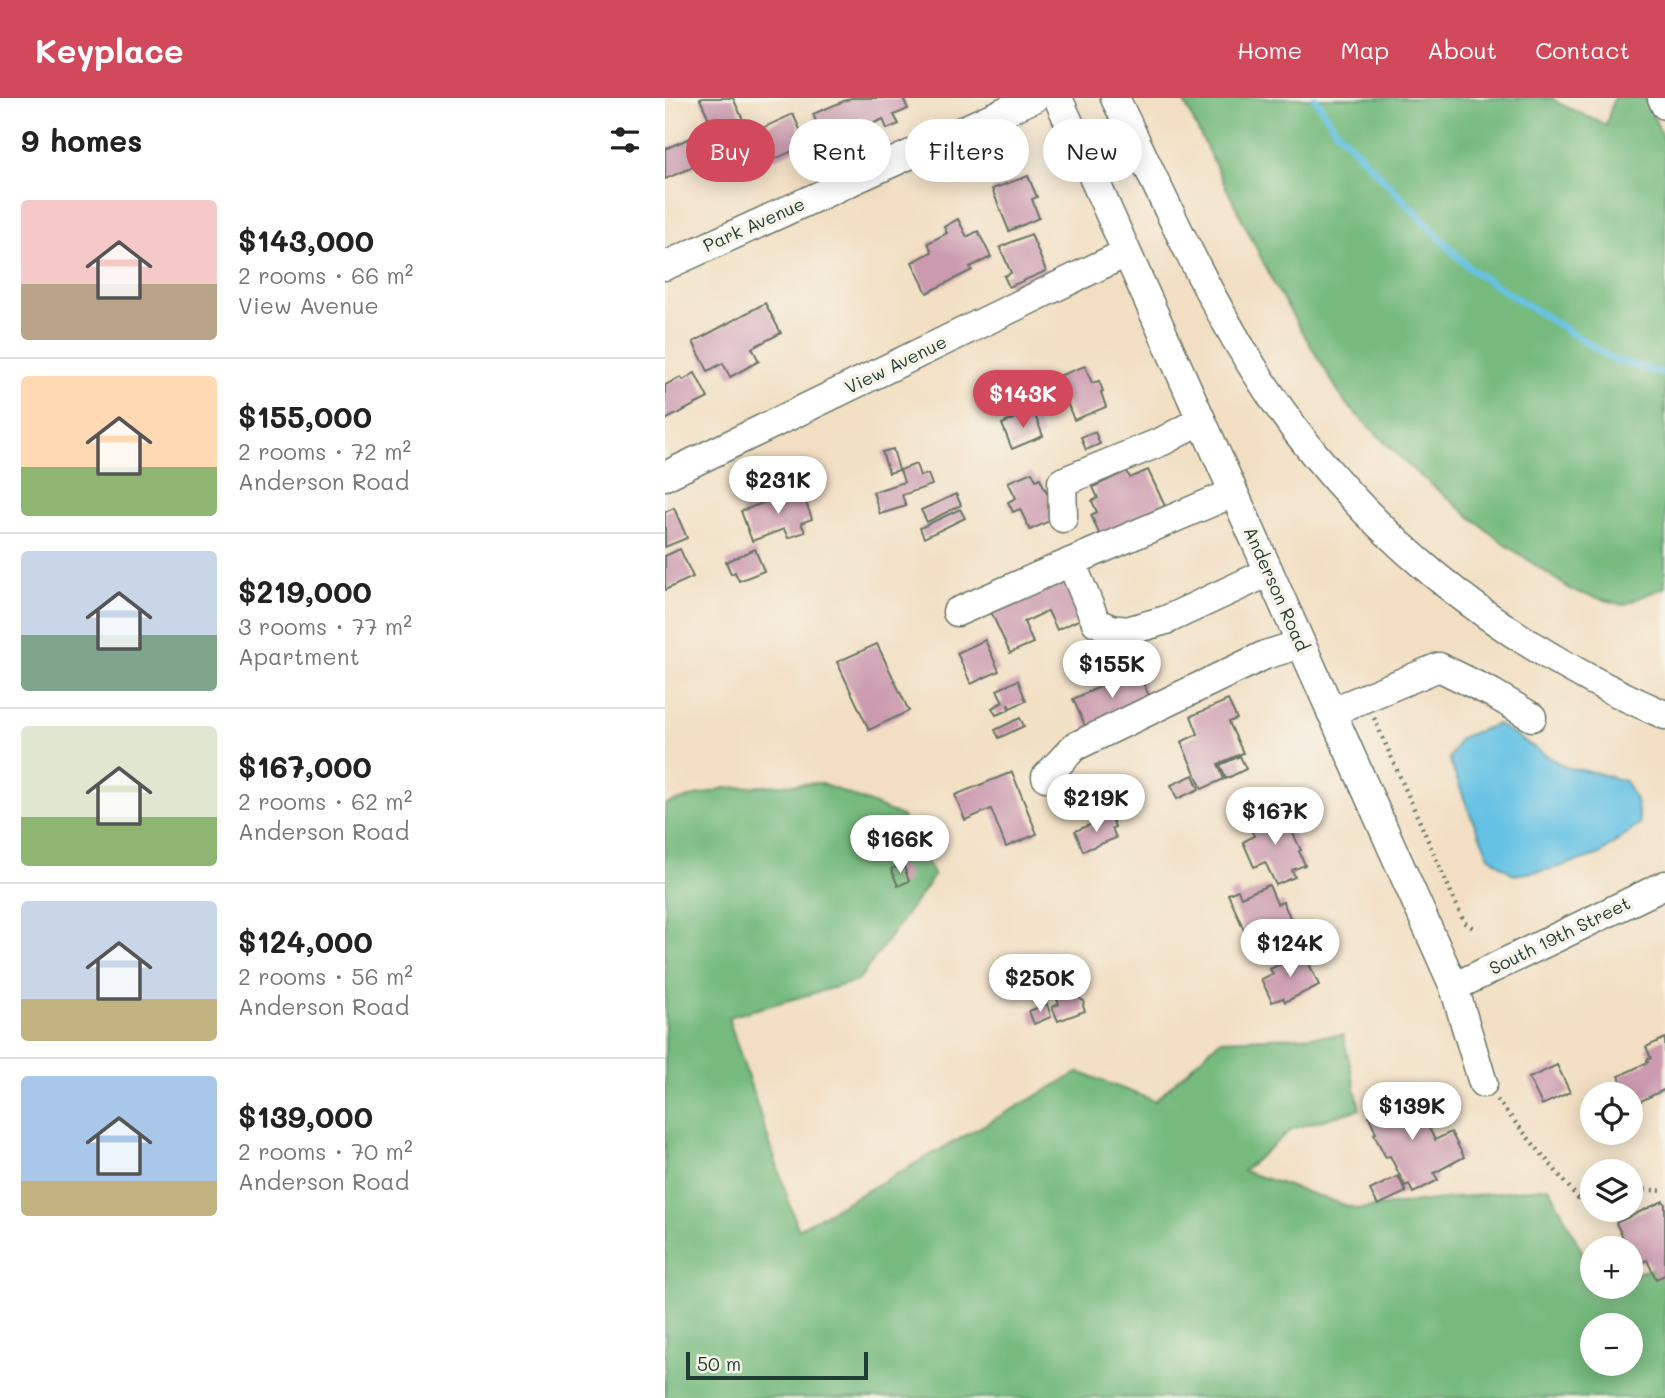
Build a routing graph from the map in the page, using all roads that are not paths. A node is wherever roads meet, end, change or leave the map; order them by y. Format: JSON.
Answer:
{"nodes":[{"id":1,"x":1034,"y":98,"type":"edge"},
{"id":2,"x":1058,"y":98,"type":"edge"},
{"id":3,"x":1115,"y":98,"type":"edge"},
{"id":4,"x":1662,"y":98,"type":"edge"},
{"id":5,"x":1665,"y":105,"type":"edge"},
{"id":6,"x":1126,"y":253,"type":"junction"},
{"id":7,"x":665,"y":266,"type":"edge"},
{"id":8,"x":1201,"y":420,"type":"junction"},
{"id":9,"x":665,"y":476,"type":"edge"},
{"id":10,"x":1233,"y":494,"type":"junction"},
{"id":11,"x":1063,"y":519,"type":"dead end"},
{"id":12,"x":1071,"y":562,"type":"junction"},
{"id":13,"x":1269,"y":572,"type":"junction"},
{"id":14,"x":957,"y":612,"type":"dead end"},
{"id":15,"x":1301,"y":644,"type":"junction"},
{"id":16,"x":1331,"y":712,"type":"junction"},
{"id":17,"x":1665,"y":715,"type":"edge"},
{"id":18,"x":1532,"y":717,"type":"dead end"},
{"id":19,"x":1046,"y":777,"type":"dead end"},
{"id":20,"x":1665,"y":885,"type":"edge"},
{"id":21,"x":1454,"y":987,"type":"junction"},
{"id":22,"x":1483,"y":1083,"type":"road end"}],
"edges":[{"from":1,"to":7,"type":"street","name":"Park Avenue"},
{"from":2,"to":6,"type":"street","name":"Anderson Road"},
{"from":3,"to":17,"type":"street"},
{"from":4,"to":5,"type":"street"},
{"from":6,"to":8,"type":"street","name":"Anderson Road"},
{"from":6,"to":9,"type":"street","name":"View Avenue"},
{"from":8,"to":10,"type":"street","name":"Anderson Road"},
{"from":8,"to":11,"type":"street"},
{"from":10,"to":12,"type":"street"},
{"from":10,"to":13,"type":"street","name":"Anderson Road"},
{"from":12,"to":13,"type":"street"},
{"from":12,"to":14,"type":"street"},
{"from":13,"to":15,"type":"street","name":"Anderson Road"},
{"from":15,"to":16,"type":"street","name":"Anderson Road"},
{"from":15,"to":19,"type":"street"},
{"from":16,"to":18,"type":"street"},
{"from":16,"to":21,"type":"street","name":"Anderson Road"},
{"from":20,"to":21,"type":"street","name":"South 19th Street"},
{"from":21,"to":22,"type":"street","name":"Anderson Road"}]}
